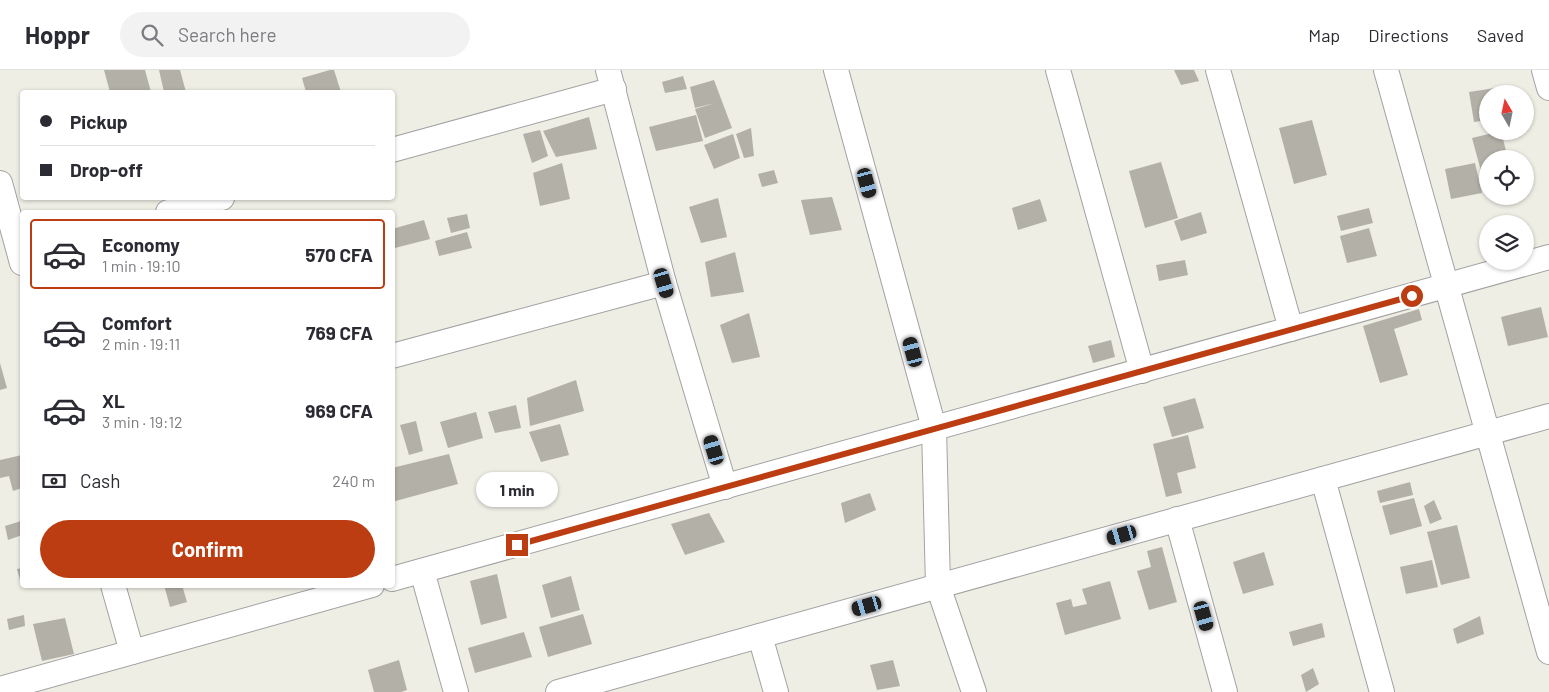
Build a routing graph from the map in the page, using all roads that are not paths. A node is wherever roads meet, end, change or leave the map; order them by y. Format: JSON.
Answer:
{"nodes":[{"id":1,"x":836,"y":70,"type":"edge"},
{"id":2,"x":1058,"y":70,"type":"edge"},
{"id":3,"x":1218,"y":70,"type":"edge"},
{"id":4,"x":1386,"y":70,"type":"edge"},
{"id":5,"x":1544,"y":70,"type":"edge"},
{"id":6,"x":611,"y":79,"type":"edge"},
{"id":7,"x":1549,"y":88,"type":"edge"},
{"id":8,"x":395,"y":149,"type":"edge"},
{"id":9,"x":0,"y":183,"type":"edge"},
{"id":10,"x":214,"y":200,"type":"edge"},
{"id":11,"x":176,"y":210,"type":"edge"},
{"id":12,"x":20,"y":250,"type":"edge"},
{"id":13,"x":1549,"y":258,"type":"edge"},
{"id":14,"x":664,"y":283,"type":"junction"},
{"id":15,"x":1446,"y":286,"type":"junction"},
{"id":16,"x":1291,"y":329,"type":"junction"},
{"id":17,"x":395,"y":355,"type":"edge"},
{"id":18,"x":1142,"y":371,"type":"junction"},
{"id":19,"x":1549,"y":416,"type":"edge"},
{"id":20,"x":934,"y":428,"type":"junction"},
{"id":21,"x":1488,"y":433,"type":"junction"},
{"id":22,"x":1323,"y":479,"type":"junction"},
{"id":23,"x":725,"y":487,"type":"junction"},
{"id":24,"x":1177,"y":519,"type":"junction"},
{"id":25,"x":422,"y":571,"type":"junction"},
{"id":26,"x":395,"y":578,"type":"edge"},
{"id":27,"x":938,"y":586,"type":"junction"},
{"id":28,"x":114,"y":588,"type":"edge"},
{"id":29,"x":361,"y":588,"type":"edge"},
{"id":30,"x":760,"y":636,"type":"junction"},
{"id":31,"x":132,"y":652,"type":"junction"},
{"id":32,"x":1549,"y":652,"type":"edge"},
{"id":33,"x":615,"y":684,"type":"edge"},
{"id":34,"x":0,"y":689,"type":"edge"},
{"id":35,"x":456,"y":692,"type":"edge"},
{"id":36,"x":558,"y":692,"type":"edge"},
{"id":37,"x":776,"y":692,"type":"edge"},
{"id":38,"x":974,"y":692,"type":"edge"},
{"id":39,"x":1226,"y":692,"type":"edge"},
{"id":40,"x":1382,"y":692,"type":"edge"}],
"edges":[{"from":1,"to":20,"type":"street"},
{"from":2,"to":18,"type":"street"},
{"from":3,"to":16,"type":"street"},
{"from":4,"to":15,"type":"street"},
{"from":5,"to":7,"type":"street"},
{"from":6,"to":8,"type":"street"},
{"from":6,"to":14,"type":"street"},
{"from":9,"to":12,"type":"street"},
{"from":10,"to":11,"type":"street"},
{"from":13,"to":15,"type":"street"},
{"from":14,"to":17,"type":"street"},
{"from":14,"to":23,"type":"street"},
{"from":15,"to":16,"type":"street"},
{"from":15,"to":21,"type":"street"},
{"from":16,"to":18,"type":"street"},
{"from":18,"to":20,"type":"street"},
{"from":19,"to":21,"type":"street"},
{"from":20,"to":23,"type":"street"},
{"from":20,"to":27,"type":"street"},
{"from":21,"to":22,"type":"street"},
{"from":21,"to":32,"type":"street"},
{"from":22,"to":24,"type":"street"},
{"from":22,"to":40,"type":"street"},
{"from":23,"to":25,"type":"street"},
{"from":24,"to":27,"type":"street"},
{"from":24,"to":39,"type":"street"},
{"from":25,"to":26,"type":"street"},
{"from":25,"to":35,"type":"street"},
{"from":27,"to":30,"type":"street"},
{"from":27,"to":38,"type":"street"},
{"from":28,"to":31,"type":"street"},
{"from":29,"to":31,"type":"street"},
{"from":30,"to":33,"type":"street"},
{"from":30,"to":37,"type":"street"},
{"from":31,"to":34,"type":"street"},
{"from":33,"to":36,"type":"street"}]}
